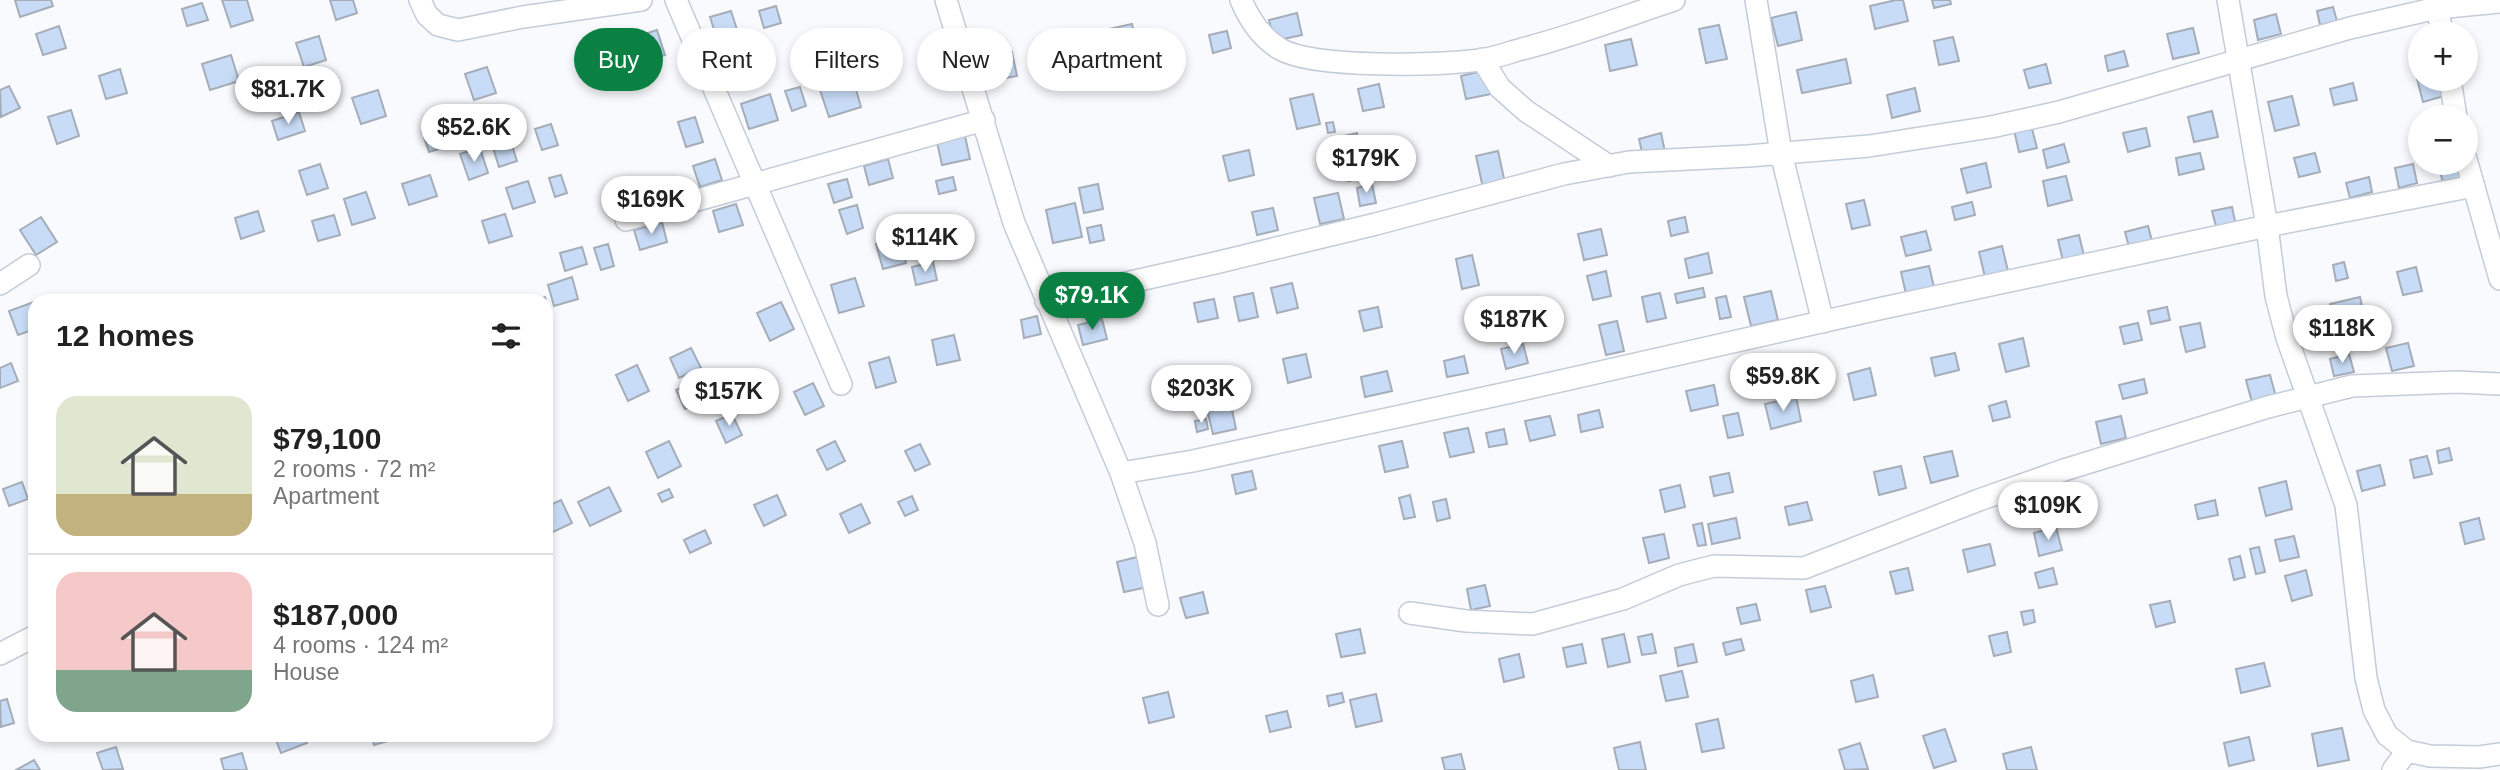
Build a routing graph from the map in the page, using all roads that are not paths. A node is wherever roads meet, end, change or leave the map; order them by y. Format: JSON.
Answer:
{"nodes":[{"id":1,"x":420,"y":0,"type":"edge"},
{"id":2,"x":641,"y":0,"type":"edge"},
{"id":3,"x":676,"y":0,"type":"edge"},
{"id":4,"x":946,"y":0,"type":"edge"},
{"id":5,"x":1241,"y":0,"type":"edge"},
{"id":6,"x":1674,"y":0,"type":"edge"},
{"id":7,"x":1755,"y":0,"type":"edge"},
{"id":8,"x":2228,"y":0,"type":"edge"},
{"id":9,"x":2500,"y":2,"type":"edge"},
{"id":10,"x":2437,"y":4,"type":"edge"},
{"id":11,"x":1482,"y":59,"type":"junction"},
{"id":12,"x":2238,"y":61,"type":"junction"},
{"id":13,"x":984,"y":120,"type":"junction"},
{"id":14,"x":1781,"y":153,"type":"junction"},
{"id":15,"x":1609,"y":166,"type":"junction"},
{"id":16,"x":2471,"y":175,"type":"edge"},
{"id":17,"x":754,"y":185,"type":"junction"},
{"id":18,"x":2474,"y":186,"type":"junction"},
{"id":19,"x":626,"y":220,"type":"dead end"},
{"id":20,"x":2267,"y":226,"type":"junction"},
{"id":21,"x":29,"y":265,"type":"dead end"},
{"id":22,"x":2500,"y":279,"type":"edge"},
{"id":23,"x":0,"y":284,"type":"edge"},
{"id":24,"x":1046,"y":301,"type":"junction"},
{"id":25,"x":1823,"y":322,"type":"junction"},
{"id":26,"x":841,"y":384,"type":"dead end"},
{"id":27,"x":2500,"y":384,"type":"edge"},
{"id":28,"x":2308,"y":397,"type":"junction"},
{"id":29,"x":1121,"y":473,"type":"junction"},
{"id":30,"x":1158,"y":605,"type":"dead end"},
{"id":31,"x":1410,"y":613,"type":"dead end"},
{"id":32,"x":28,"y":640,"type":"edge"},
{"id":33,"x":0,"y":654,"type":"edge"},
{"id":34,"x":2407,"y":751,"type":"junction"},
{"id":35,"x":2500,"y":754,"type":"edge"},
{"id":36,"x":2393,"y":770,"type":"edge"}],
"edges":[{"from":1,"to":2,"type":"street"},
{"from":3,"to":17,"type":"street"},
{"from":4,"to":13,"type":"street"},
{"from":5,"to":11,"type":"street"},
{"from":6,"to":11,"type":"street"},
{"from":7,"to":14,"type":"street"},
{"from":8,"to":12,"type":"street"},
{"from":9,"to":10,"type":"street"},
{"from":10,"to":12,"type":"street"},
{"from":11,"to":15,"type":"street"},
{"from":12,"to":14,"type":"street"},
{"from":12,"to":20,"type":"street"},
{"from":13,"to":17,"type":"street"},
{"from":13,"to":24,"type":"street"},
{"from":14,"to":15,"type":"street"},
{"from":14,"to":25,"type":"street"},
{"from":15,"to":24,"type":"street"},
{"from":16,"to":18,"type":"street"},
{"from":17,"to":19,"type":"street"},
{"from":17,"to":26,"type":"street"},
{"from":18,"to":20,"type":"street"},
{"from":18,"to":22,"type":"street"},
{"from":20,"to":25,"type":"street"},
{"from":20,"to":28,"type":"street"},
{"from":21,"to":23,"type":"street"},
{"from":24,"to":29,"type":"street"},
{"from":25,"to":29,"type":"street"},
{"from":27,"to":28,"type":"street"},
{"from":28,"to":31,"type":"street"},
{"from":28,"to":34,"type":"street"},
{"from":29,"to":30,"type":"street"},
{"from":32,"to":33,"type":"street"},
{"from":34,"to":35,"type":"street"},
{"from":34,"to":36,"type":"street"}]}
